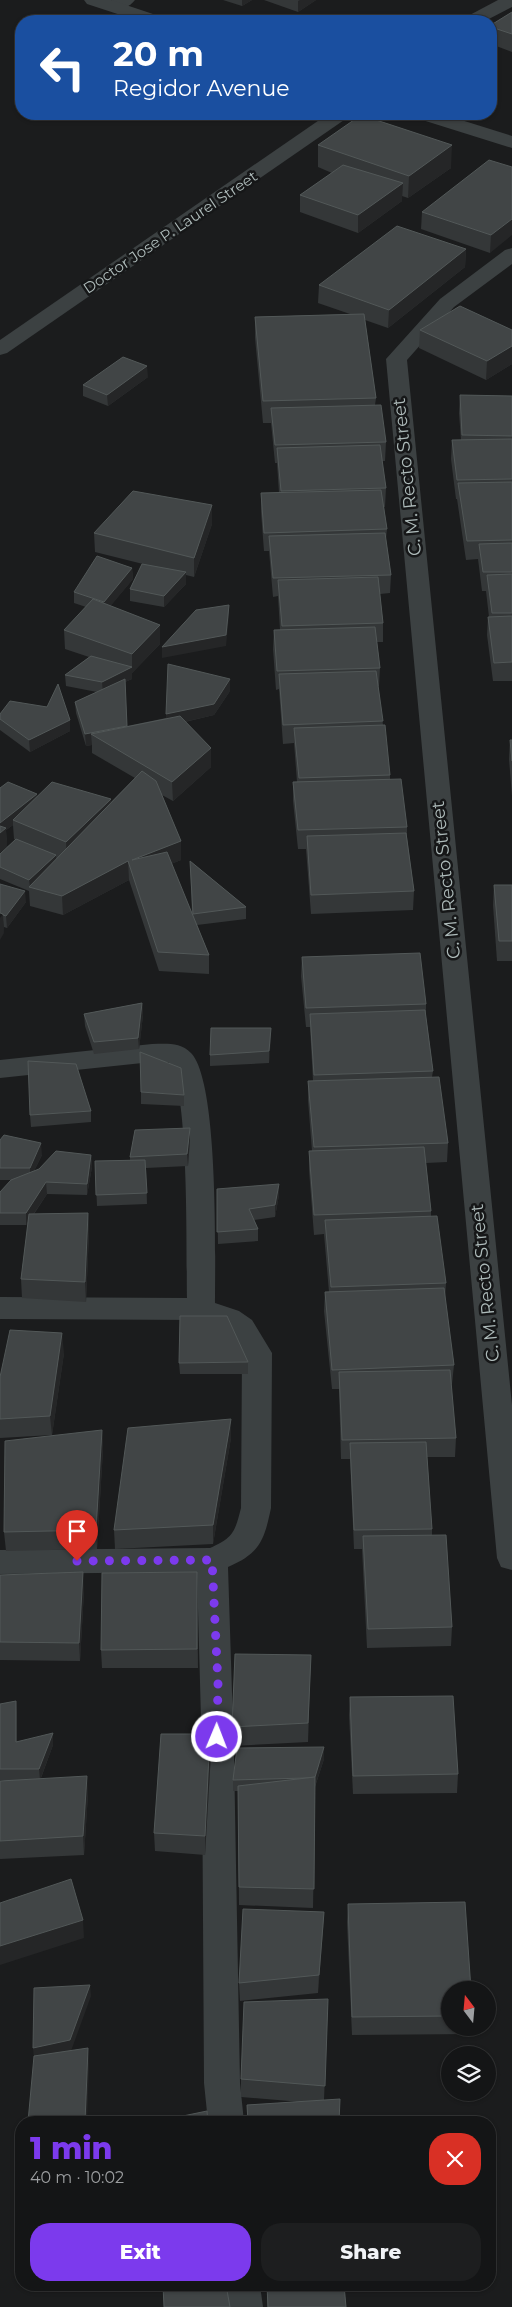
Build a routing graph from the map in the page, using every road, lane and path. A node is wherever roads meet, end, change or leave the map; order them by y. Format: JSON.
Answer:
{"nodes":[{"id":1,"x":93,"y":0,"type":"edge"},
{"id":2,"x":511,"y":0,"type":"edge"},
{"id":3,"x":120,"y":3,"type":"edge"},
{"id":4,"x":144,"y":15,"type":"edge"},
{"id":5,"x":483,"y":15,"type":"edge"},
{"id":6,"x":331,"y":120,"type":"edge"},
{"id":7,"x":442,"y":120,"type":"edge"},
{"id":8,"x":512,"y":142,"type":"edge"},
{"id":9,"x":512,"y":254,"type":"edge"},
{"id":10,"x":447,"y":303,"type":"junction"},
{"id":11,"x":471,"y":313,"type":"edge"},
{"id":12,"x":0,"y":349,"type":"edge"},
{"id":13,"x":0,"y":1069,"type":"edge"},
{"id":14,"x":0,"y":1308,"type":"edge"},
{"id":15,"x":201,"y":1309,"type":"junction"},
{"id":16,"x":512,"y":1558,"type":"edge"},
{"id":17,"x":212,"y":1560,"type":"junction"},
{"id":18,"x":0,"y":1562,"type":"edge"},
{"id":19,"x":225,"y":2116,"type":"edge"},
{"id":20,"x":243,"y":2291,"type":"edge"},
{"id":21,"x":244,"y":2307,"type":"edge"}],
"edges":[{"from":1,"to":3,"type":"street"},
{"from":2,"to":5,"type":"street"},
{"from":3,"to":4,"type":"street"},
{"from":6,"to":12,"type":"street","name":"Doctor Jose P. Laurel Street"},
{"from":7,"to":8,"type":"street"},
{"from":9,"to":10,"type":"street","name":"C. M. Recto Street"},
{"from":10,"to":11,"type":"street"},
{"from":10,"to":16,"type":"street","name":"C. M. Recto Street"},
{"from":13,"to":15,"type":"street"},
{"from":14,"to":15,"type":"street"},
{"from":15,"to":17,"type":"street"},
{"from":17,"to":18,"type":"street"},
{"from":17,"to":19,"type":"street"},
{"from":20,"to":21,"type":"street"}]}
